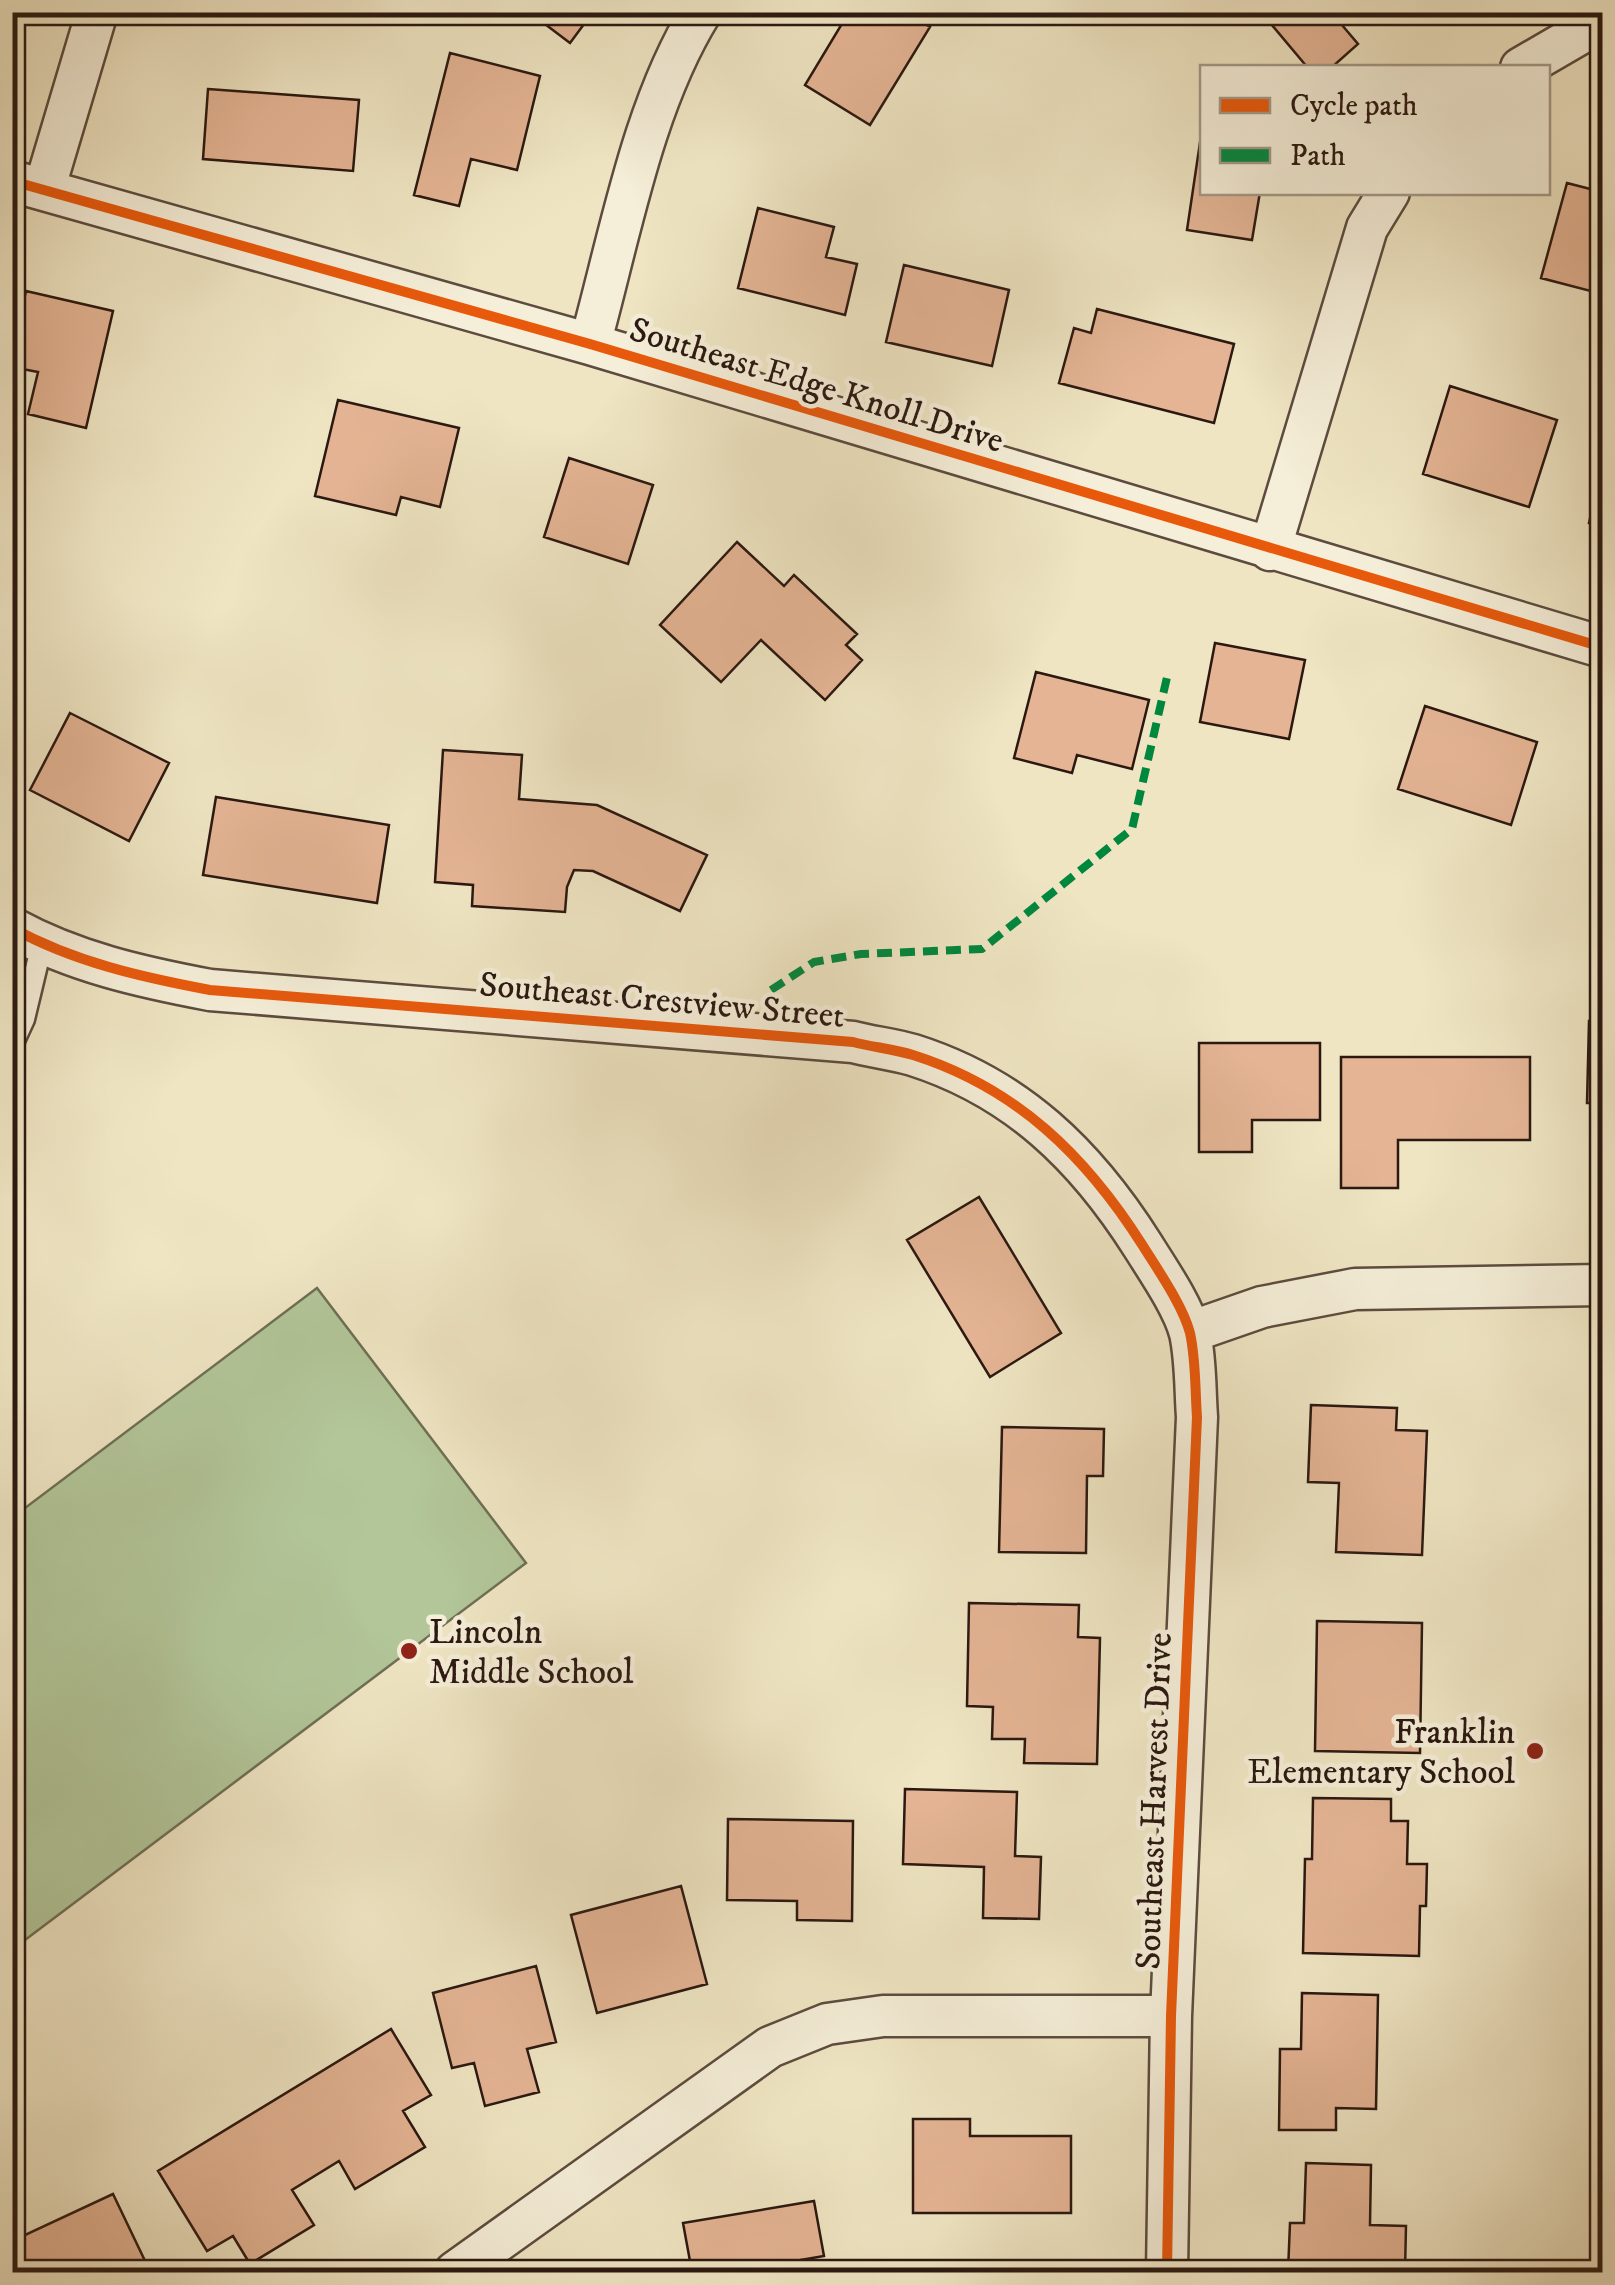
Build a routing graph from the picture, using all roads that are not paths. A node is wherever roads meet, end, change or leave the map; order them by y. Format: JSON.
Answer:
{"nodes":[{"id":1,"x":97,"y":12,"type":"edge"},
{"id":2,"x":702,"y":12,"type":"edge"},
{"id":3,"x":1602,"y":25,"type":"edge"},
{"id":4,"x":1527,"y":65,"type":"edge"},
{"id":5,"x":28,"y":186,"type":"edge"},
{"id":6,"x":1387,"y":195,"type":"edge"},
{"id":7,"x":590,"y":344,"type":"junction"},
{"id":8,"x":1270,"y":550,"type":"junction"},
{"id":9,"x":1602,"y":647,"type":"edge"},
{"id":10,"x":27,"y":936,"type":"edge"},
{"id":11,"x":12,"y":1045,"type":"edge"},
{"id":12,"x":1602,"y":1285,"type":"edge"},
{"id":13,"x":1190,"y":1332,"type":"junction"},
{"id":14,"x":1171,"y":2016,"type":"junction"},
{"id":15,"x":455,"y":2272,"type":"edge"},
{"id":16,"x":1167,"y":2272,"type":"edge"}],
"edges":[{"from":1,"to":5,"type":"street"},
{"from":2,"to":7,"type":"street"},
{"from":3,"to":4,"type":"street"},
{"from":5,"to":7,"type":"street","name":"Southeast Edge Knoll Drive"},
{"from":6,"to":8,"type":"street"},
{"from":7,"to":8,"type":"street","name":"Southeast Edge Knoll Drive"},
{"from":8,"to":9,"type":"street","name":"Southeast Edge Knoll Drive"},
{"from":10,"to":11,"type":"lane"},
{"from":10,"to":13,"type":"street","name":"Southeast Crestview Street"},
{"from":12,"to":13,"type":"street"},
{"from":13,"to":14,"type":"street","name":"Southeast Harvest Drive"},
{"from":14,"to":15,"type":"street"},
{"from":14,"to":16,"type":"street","name":"Southeast Harvest Drive"}]}
